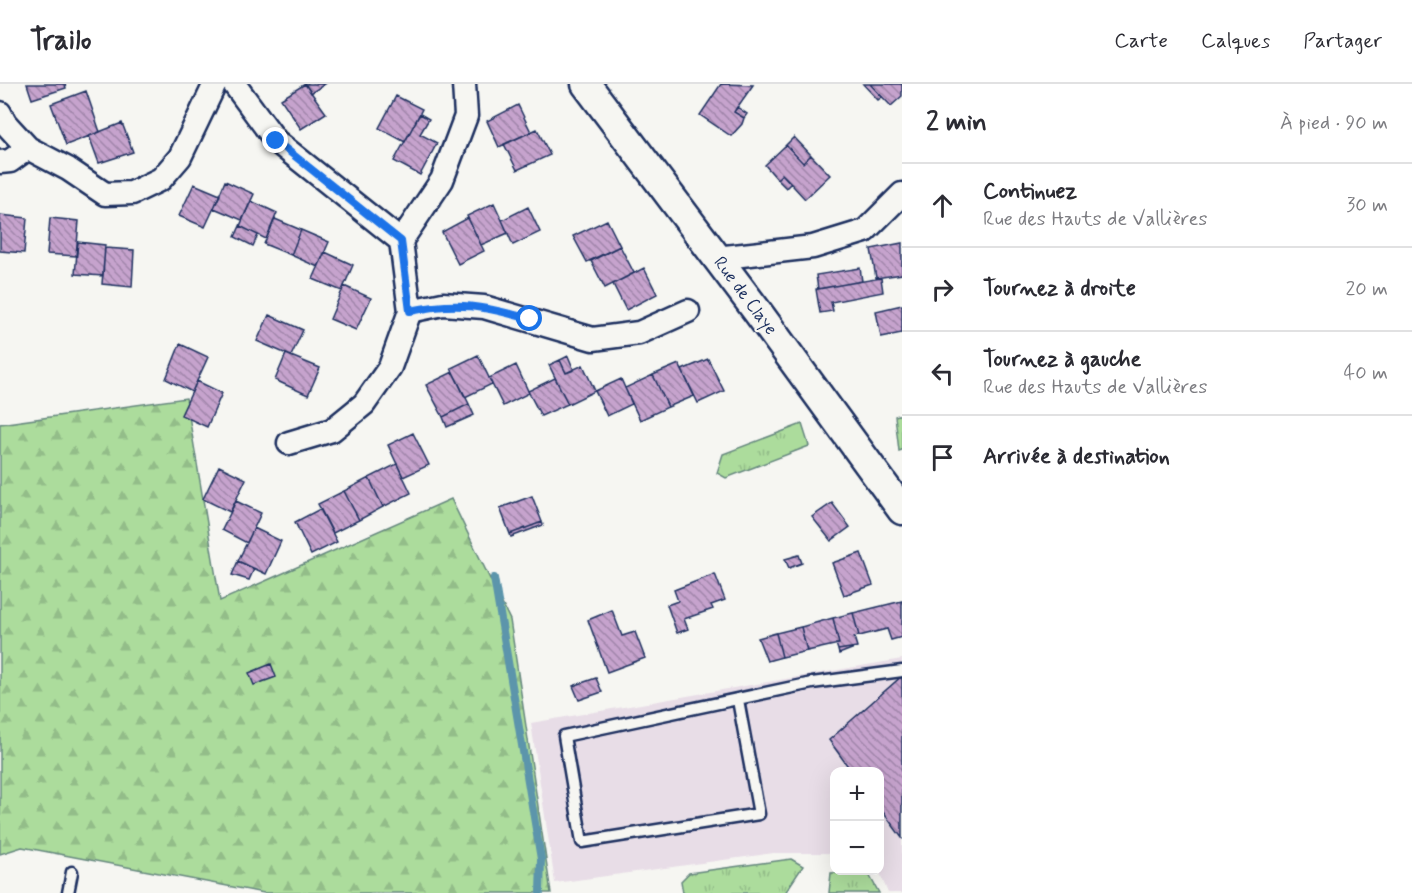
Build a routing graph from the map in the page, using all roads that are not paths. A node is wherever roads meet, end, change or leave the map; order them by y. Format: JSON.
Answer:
{"nodes":[{"id":1,"x":215,"y":84,"type":"edge"},
{"id":2,"x":464,"y":84,"type":"edge"},
{"id":3,"x":586,"y":84,"type":"edge"},
{"id":4,"x":247,"y":89,"type":"edge"},
{"id":5,"x":0,"y":113,"type":"edge"},
{"id":6,"x":28,"y":148,"type":"junction"},
{"id":7,"x":0,"y":162,"type":"edge"},
{"id":8,"x":902,"y":194,"type":"edge"},
{"id":9,"x":401,"y":241,"type":"junction"},
{"id":10,"x":716,"y":258,"type":"junction"},
{"id":11,"x":410,"y":311,"type":"junction"},
{"id":12,"x":688,"y":312,"type":"dead end"},
{"id":13,"x":289,"y":443,"type":"dead end"},
{"id":14,"x":902,"y":510,"type":"edge"},
{"id":15,"x":902,"y":670,"type":"edge"},
{"id":16,"x":738,"y":700,"type":"junction"},
{"id":17,"x":72,"y":872,"type":"dead end"},
{"id":18,"x":68,"y":893,"type":"edge"}],
"edges":[{"from":1,"to":6,"type":"street"},
{"from":2,"to":9,"type":"street"},
{"from":3,"to":10,"type":"street","name":"Rue de Claye"},
{"from":4,"to":9,"type":"street"},
{"from":5,"to":6,"type":"street"},
{"from":6,"to":7,"type":"street"},
{"from":8,"to":10,"type":"street"},
{"from":9,"to":11,"type":"street"},
{"from":10,"to":14,"type":"street","name":"Rue de Claye"},
{"from":11,"to":12,"type":"street"},
{"from":11,"to":13,"type":"street"},
{"from":15,"to":16,"type":"lane"},
{"from":16,"to":16,"type":"lane"},
{"from":17,"to":18,"type":"lane"}]}
